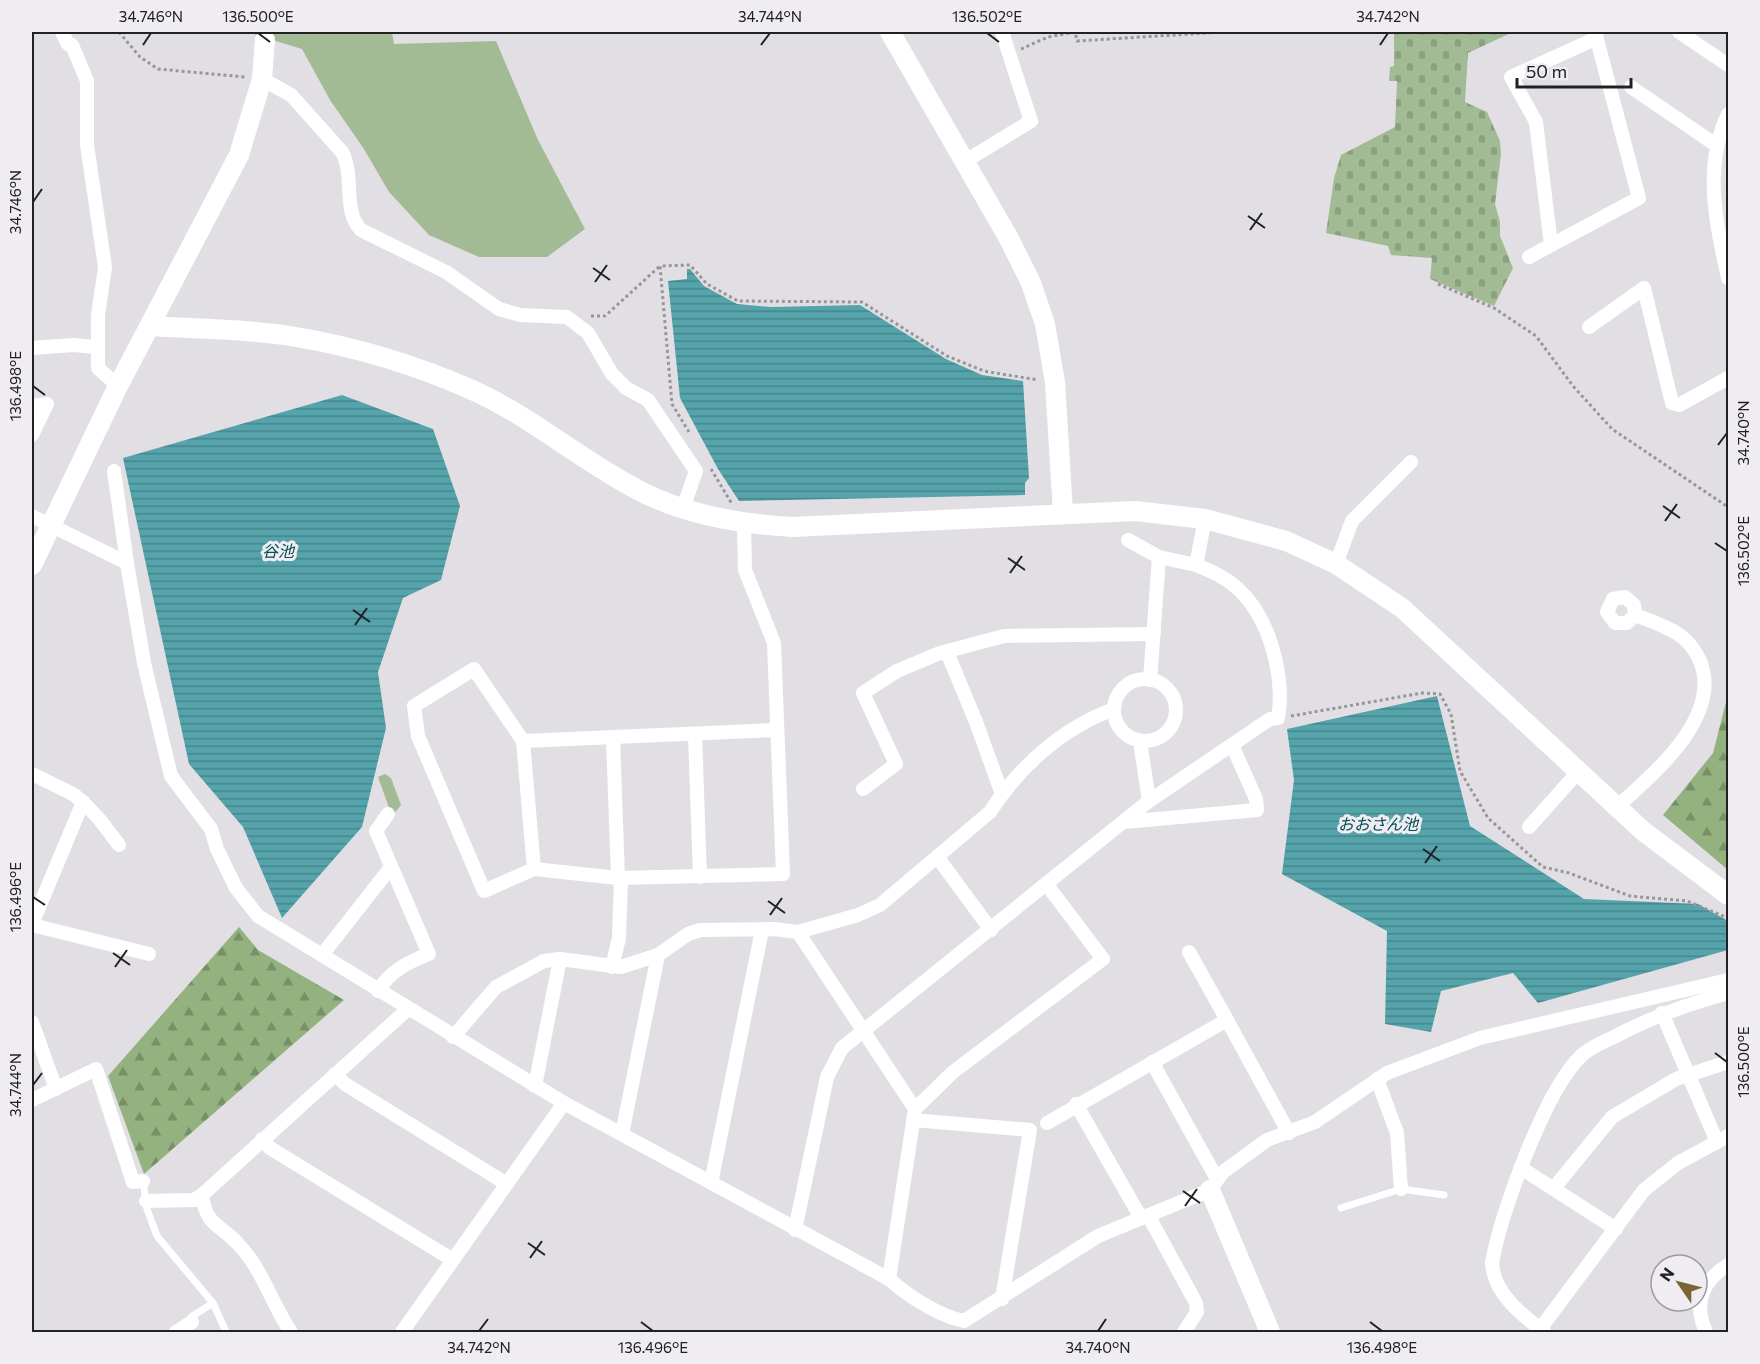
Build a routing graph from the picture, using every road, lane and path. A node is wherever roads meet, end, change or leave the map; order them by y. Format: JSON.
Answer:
{"nodes":[{"id":1,"x":62,"y":32,"type":"edge"},
{"id":2,"x":119,"y":32,"type":"edge"},
{"id":3,"x":890,"y":32,"type":"edge"},
{"id":4,"x":1002,"y":32,"type":"edge"},
{"id":5,"x":1221,"y":32,"type":"edge"},
{"id":6,"x":1679,"y":32,"type":"edge"},
{"id":7,"x":1596,"y":35,"type":"edge"},
{"id":8,"x":265,"y":40,"type":"dead end"},
{"id":9,"x":1009,"y":54,"type":"junction"},
{"id":10,"x":1728,"y":65,"type":"edge"},
{"id":11,"x":262,"y":79,"type":"junction"},
{"id":12,"x":1631,"y":87,"type":"dead end"},
{"id":13,"x":1728,"y":114,"type":"edge"},
{"id":14,"x":1716,"y":146,"type":"junction"},
{"id":15,"x":964,"y":162,"type":"junction"},
{"id":16,"x":1551,"y":245,"type":"junction"},
{"id":17,"x":1529,"y":257,"type":"dead end"},
{"id":18,"x":660,"y":266,"type":"junction"},
{"id":19,"x":1728,"y":278,"type":"edge"},
{"id":20,"x":1438,"y":284,"type":"dead end"},
{"id":21,"x":567,"y":317,"type":"junction"},
{"id":22,"x":151,"y":326,"type":"junction"},
{"id":23,"x":1589,"y":327,"type":"dead end"},
{"id":24,"x":96,"y":347,"type":"junction"},
{"id":25,"x":32,"y":348,"type":"edge"},
{"id":26,"x":1728,"y":378,"type":"edge"},
{"id":27,"x":1055,"y":382,"type":"junction"},
{"id":28,"x":118,"y":386,"type":"junction"},
{"id":29,"x":32,"y":406,"type":"edge"},
{"id":30,"x":32,"y":435,"type":"edge"},
{"id":31,"x":690,"y":435,"type":"dead end"},
{"id":32,"x":1412,"y":462,"type":"dead end"},
{"id":33,"x":708,"y":465,"type":"dead end"},
{"id":34,"x":114,"y":471,"type":"dead end"},
{"id":35,"x":1728,"y":507,"type":"edge"},
{"id":36,"x":683,"y":508,"type":"junction"},
{"id":37,"x":1063,"y":513,"type":"junction"},
{"id":38,"x":32,"y":516,"type":"edge"},
{"id":39,"x":1205,"y":519,"type":"junction"},
{"id":40,"x":51,"y":525,"type":"junction"},
{"id":41,"x":744,"y":525,"type":"junction"},
{"id":42,"x":1128,"y":540,"type":"dead end"},
{"id":43,"x":1159,"y":557,"type":"junction"},
{"id":44,"x":127,"y":563,"type":"junction"},
{"id":45,"x":1336,"y":564,"type":"junction"},
{"id":46,"x":32,"y":565,"type":"edge"},
{"id":47,"x":1196,"y":565,"type":"junction"},
{"id":48,"x":1635,"y":615,"type":"dead end"},
{"id":49,"x":1154,"y":634,"type":"junction"},
{"id":50,"x":947,"y":652,"type":"junction"},
{"id":51,"x":1150,"y":680,"type":"junction"},
{"id":52,"x":1114,"y":709,"type":"junction"},
{"id":53,"x":1278,"y":718,"type":"junction"},
{"id":54,"x":775,"y":730,"type":"junction"},
{"id":55,"x":695,"y":735,"type":"junction"},
{"id":56,"x":613,"y":738,"type":"junction"},
{"id":57,"x":523,"y":741,"type":"junction"},
{"id":58,"x":1140,"y":741,"type":"junction"},
{"id":59,"x":1232,"y":745,"type":"junction"},
{"id":60,"x":1578,"y":772,"type":"junction"},
{"id":61,"x":32,"y":774,"type":"edge"},
{"id":62,"x":863,"y":789,"type":"dead end"},
{"id":63,"x":1002,"y":794,"type":"junction"},
{"id":64,"x":1149,"y":801,"type":"junction"},
{"id":65,"x":83,"y":802,"type":"junction"},
{"id":66,"x":1617,"y":807,"type":"junction"},
{"id":67,"x":388,"y":814,"type":"dead end"},
{"id":68,"x":1124,"y":822,"type":"junction"},
{"id":69,"x":1529,"y":826,"type":"dead end"},
{"id":70,"x":118,"y":845,"type":"dead end"},
{"id":71,"x":938,"y":858,"type":"junction"},
{"id":72,"x":392,"y":867,"type":"junction"},
{"id":73,"x":534,"y":869,"type":"junction"},
{"id":74,"x":700,"y":877,"type":"junction"},
{"id":75,"x":620,"y":878,"type":"junction"},
{"id":76,"x":1047,"y":885,"type":"junction"},
{"id":77,"x":1728,"y":895,"type":"edge"},
{"id":78,"x":1728,"y":918,"type":"edge"},
{"id":79,"x":32,"y":924,"type":"edge"},
{"id":80,"x":762,"y":930,"type":"junction"},
{"id":81,"x":991,"y":930,"type":"junction"},
{"id":82,"x":798,"y":932,"type":"junction"},
{"id":83,"x":1190,"y":952,"type":"dead end"},
{"id":84,"x":149,"y":954,"type":"dead end"},
{"id":85,"x":322,"y":955,"type":"junction"},
{"id":86,"x":658,"y":955,"type":"junction"},
{"id":87,"x":560,"y":959,"type":"junction"},
{"id":88,"x":612,"y":967,"type":"junction"},
{"id":89,"x":1728,"y":980,"type":"edge"},
{"id":90,"x":378,"y":991,"type":"junction"},
{"id":91,"x":1728,"y":993,"type":"edge"},
{"id":92,"x":408,"y":1009,"type":"junction"},
{"id":93,"x":1662,"y":1013,"type":"junction"},
{"id":94,"x":1227,"y":1020,"type":"junction"},
{"id":95,"x":32,"y":1022,"type":"edge"},
{"id":96,"x":865,"y":1030,"type":"junction"},
{"id":97,"x":453,"y":1037,"type":"junction"},
{"id":98,"x":1152,"y":1062,"type":"junction"},
{"id":99,"x":1728,"y":1062,"type":"edge"},
{"id":100,"x":335,"y":1074,"type":"junction"},
{"id":101,"x":1687,"y":1074,"type":"junction"},
{"id":102,"x":1377,"y":1079,"type":"junction"},
{"id":103,"x":534,"y":1086,"type":"junction"},
{"id":104,"x":56,"y":1089,"type":"junction"},
{"id":105,"x":32,"y":1100,"type":"edge"},
{"id":106,"x":564,"y":1103,"type":"junction"},
{"id":107,"x":1076,"y":1104,"type":"junction"},
{"id":108,"x":914,"y":1115,"type":"junction"},
{"id":109,"x":1047,"y":1123,"type":"dead end"},
{"id":110,"x":1289,"y":1132,"type":"junction"},
{"id":111,"x":622,"y":1134,"type":"junction"},
{"id":112,"x":262,"y":1139,"type":"junction"},
{"id":113,"x":1723,"y":1139,"type":"edge"},
{"id":114,"x":1521,"y":1168,"type":"junction"},
{"id":115,"x":143,"y":1181,"type":"joint"},
{"id":116,"x":507,"y":1184,"type":"junction"},
{"id":117,"x":711,"y":1184,"type":"junction"},
{"id":118,"x":1214,"y":1185,"type":"junction"},
{"id":119,"x":1554,"y":1188,"type":"junction"},
{"id":120,"x":1401,"y":1190,"type":"junction"},
{"id":121,"x":202,"y":1195,"type":"junction"},
{"id":122,"x":1444,"y":1195,"type":"dead end"},
{"id":123,"x":146,"y":1201,"type":"junction"},
{"id":124,"x":1341,"y":1208,"type":"dead end"},
{"id":125,"x":1144,"y":1217,"type":"junction"},
{"id":126,"x":1616,"y":1229,"type":"junction"},
{"id":127,"x":795,"y":1230,"type":"junction"},
{"id":128,"x":453,"y":1260,"type":"junction"},
{"id":129,"x":1728,"y":1265,"type":"edge"},
{"id":130,"x":889,"y":1279,"type":"junction"},
{"id":131,"x":1002,"y":1299,"type":"junction"},
{"id":132,"x":213,"y":1304,"type":"junction"},
{"id":133,"x":192,"y":1322,"type":"joint"},
{"id":134,"x":951,"y":1326,"type":"edge"},
{"id":135,"x":1537,"y":1330,"type":"edge"},
{"id":136,"x":176,"y":1332,"type":"edge"},
{"id":137,"x":226,"y":1332,"type":"edge"},
{"id":138,"x":291,"y":1332,"type":"edge"},
{"id":139,"x":402,"y":1332,"type":"edge"},
{"id":140,"x":1184,"y":1332,"type":"edge"},
{"id":141,"x":1270,"y":1332,"type":"edge"},
{"id":142,"x":1706,"y":1332,"type":"edge"}],
"edges":[{"from":1,"to":24,"type":"street"},
{"from":2,"to":11,"type":"path"},
{"from":3,"to":15,"type":"street"},
{"from":4,"to":9,"type":"street"},
{"from":5,"to":9,"type":"path"},
{"from":6,"to":10,"type":"street"},
{"from":7,"to":16,"type":"street"},
{"from":7,"to":16,"type":"street"},
{"from":8,"to":11,"type":"street"},
{"from":9,"to":15,"type":"street"},
{"from":11,"to":21,"type":"street"},
{"from":11,"to":22,"type":"street"},
{"from":12,"to":14,"type":"street"},
{"from":13,"to":14,"type":"street"},
{"from":14,"to":19,"type":"street"},
{"from":15,"to":27,"type":"street"},
{"from":16,"to":17,"type":"street"},
{"from":18,"to":21,"type":"path"},
{"from":18,"to":27,"type":"path"},
{"from":18,"to":31,"type":"path"},
{"from":20,"to":35,"type":"path"},
{"from":21,"to":36,"type":"street"},
{"from":22,"to":28,"type":"street"},
{"from":22,"to":36,"type":"street"},
{"from":23,"to":26,"type":"street"},
{"from":24,"to":25,"type":"street"},
{"from":24,"to":28,"type":"street"},
{"from":27,"to":37,"type":"street"},
{"from":28,"to":40,"type":"street"},
{"from":29,"to":30,"type":"street"},
{"from":32,"to":45,"type":"street"},
{"from":33,"to":41,"type":"path"},
{"from":34,"to":44,"type":"street"},
{"from":36,"to":41,"type":"street"},
{"from":37,"to":39,"type":"street"},
{"from":37,"to":41,"type":"street"},
{"from":38,"to":40,"type":"street"},
{"from":39,"to":45,"type":"street"},
{"from":39,"to":47,"type":"street"},
{"from":40,"to":44,"type":"street"},
{"from":40,"to":46,"type":"street"},
{"from":41,"to":54,"type":"street"},
{"from":42,"to":43,"type":"street"},
{"from":43,"to":47,"type":"street"},
{"from":43,"to":49,"type":"street"},
{"from":44,"to":85,"type":"street"},
{"from":45,"to":60,"type":"street"},
{"from":47,"to":53,"type":"street"},
{"from":48,"to":66,"type":"street"},
{"from":49,"to":50,"type":"street"},
{"from":49,"to":51,"type":"street"},
{"from":50,"to":62,"type":"street"},
{"from":50,"to":63,"type":"street"},
{"from":51,"to":52,"type":"street"},
{"from":51,"to":58,"type":"street"},
{"from":52,"to":58,"type":"street"},
{"from":52,"to":63,"type":"street"},
{"from":53,"to":59,"type":"street"},
{"from":53,"to":78,"type":"path"},
{"from":54,"to":55,"type":"street"},
{"from":54,"to":74,"type":"street"},
{"from":55,"to":56,"type":"street"},
{"from":55,"to":74,"type":"street"},
{"from":56,"to":57,"type":"street"},
{"from":56,"to":75,"type":"street"},
{"from":57,"to":73,"type":"street"},
{"from":57,"to":73,"type":"street"},
{"from":58,"to":64,"type":"street"},
{"from":59,"to":64,"type":"street"},
{"from":59,"to":68,"type":"street"},
{"from":60,"to":66,"type":"street"},
{"from":60,"to":69,"type":"street"},
{"from":61,"to":65,"type":"street"},
{"from":63,"to":71,"type":"street"},
{"from":64,"to":68,"type":"street"},
{"from":65,"to":70,"type":"street"},
{"from":65,"to":79,"type":"street"},
{"from":66,"to":77,"type":"street"},
{"from":67,"to":72,"type":"street"},
{"from":68,"to":76,"type":"street"},
{"from":71,"to":81,"type":"street"},
{"from":71,"to":82,"type":"street"},
{"from":72,"to":85,"type":"street"},
{"from":72,"to":90,"type":"street"},
{"from":73,"to":75,"type":"street"},
{"from":74,"to":75,"type":"street"},
{"from":75,"to":88,"type":"street"},
{"from":76,"to":81,"type":"street"},
{"from":76,"to":108,"type":"street"},
{"from":79,"to":84,"type":"street"},
{"from":80,"to":82,"type":"street"},
{"from":80,"to":86,"type":"street"},
{"from":80,"to":117,"type":"street"},
{"from":81,"to":96,"type":"street"},
{"from":82,"to":96,"type":"street"},
{"from":83,"to":94,"type":"street"},
{"from":85,"to":90,"type":"street"},
{"from":86,"to":88,"type":"street"},
{"from":86,"to":111,"type":"street"},
{"from":87,"to":88,"type":"street"},
{"from":87,"to":97,"type":"street"},
{"from":87,"to":103,"type":"street"},
{"from":89,"to":102,"type":"street"},
{"from":90,"to":92,"type":"street"},
{"from":91,"to":93,"type":"street"},
{"from":92,"to":97,"type":"street"},
{"from":92,"to":100,"type":"street"},
{"from":93,"to":101,"type":"street"},
{"from":93,"to":114,"type":"street"},
{"from":94,"to":98,"type":"street"},
{"from":94,"to":110,"type":"street"},
{"from":95,"to":104,"type":"street"},
{"from":96,"to":108,"type":"street"},
{"from":96,"to":127,"type":"street"},
{"from":97,"to":103,"type":"street"},
{"from":98,"to":107,"type":"street"},
{"from":98,"to":118,"type":"street"},
{"from":99,"to":101,"type":"street"},
{"from":100,"to":112,"type":"street"},
{"from":100,"to":116,"type":"street"},
{"from":101,"to":113,"type":"street"},
{"from":101,"to":119,"type":"street"},
{"from":102,"to":110,"type":"street"},
{"from":102,"to":120,"type":"street"},
{"from":103,"to":106,"type":"street"},
{"from":104,"to":105,"type":"street"},
{"from":104,"to":115,"type":"street"},
{"from":106,"to":111,"type":"street"},
{"from":106,"to":116,"type":"street"},
{"from":107,"to":109,"type":"street"},
{"from":107,"to":125,"type":"street"},
{"from":108,"to":130,"type":"street"},
{"from":108,"to":131,"type":"street"},
{"from":110,"to":118,"type":"street"},
{"from":111,"to":117,"type":"street"},
{"from":112,"to":121,"type":"street"},
{"from":112,"to":128,"type":"street"},
{"from":113,"to":126,"type":"street"},
{"from":114,"to":119,"type":"street"},
{"from":114,"to":135,"type":"street"},
{"from":115,"to":123,"type":"lane"},
{"from":116,"to":128,"type":"street"},
{"from":117,"to":127,"type":"street"},
{"from":118,"to":125,"type":"street"},
{"from":118,"to":141,"type":"street"},
{"from":119,"to":126,"type":"street"},
{"from":120,"to":122,"type":"lane"},
{"from":120,"to":124,"type":"lane"},
{"from":121,"to":123,"type":"street"},
{"from":121,"to":138,"type":"street"},
{"from":123,"to":132,"type":"lane"},
{"from":125,"to":131,"type":"street"},
{"from":125,"to":140,"type":"street"},
{"from":126,"to":135,"type":"street"},
{"from":127,"to":130,"type":"street"},
{"from":128,"to":139,"type":"street"},
{"from":129,"to":142,"type":"street"},
{"from":130,"to":134,"type":"street"},
{"from":131,"to":134,"type":"street"},
{"from":132,"to":133,"type":"lane"},
{"from":132,"to":137,"type":"lane"},
{"from":133,"to":136,"type":"street"}]}
